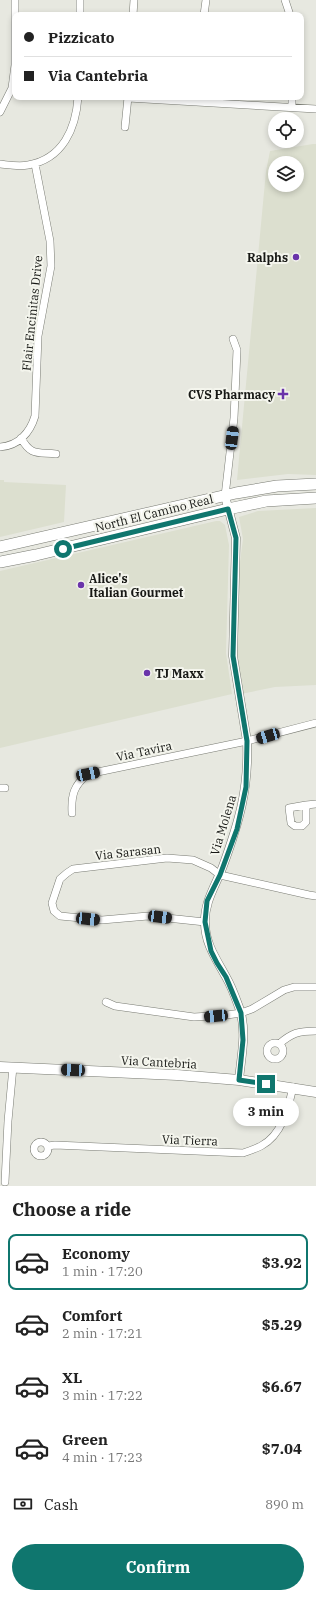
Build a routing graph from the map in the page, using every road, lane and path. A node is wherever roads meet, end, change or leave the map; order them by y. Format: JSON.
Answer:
{"nodes":[{"id":1,"x":15,"y":0,"type":"edge"},
{"id":2,"x":80,"y":0,"type":"edge"},
{"id":3,"x":134,"y":0,"type":"edge"},
{"id":4,"x":206,"y":0,"type":"edge"},
{"id":5,"x":285,"y":0,"type":"edge"},
{"id":6,"x":15,"y":12,"type":"edge"},
{"id":7,"x":80,"y":12,"type":"edge"},
{"id":8,"x":133,"y":12,"type":"edge"},
{"id":9,"x":204,"y":12,"type":"edge"},
{"id":10,"x":289,"y":12,"type":"edge"},
{"id":11,"x":12,"y":88,"type":"edge"},
{"id":12,"x":78,"y":100,"type":"edge"},
{"id":13,"x":128,"y":100,"type":"edge"},
{"id":14,"x":164,"y":100,"type":"edge"},
{"id":15,"x":292,"y":100,"type":"edge"},
{"id":16,"x":292,"y":107,"type":"junction"},
{"id":17,"x":316,"y":109,"type":"edge"},
{"id":18,"x":0,"y":112,"type":"edge"},
{"id":19,"x":125,"y":127,"type":"dead end"},
{"id":20,"x":0,"y":164,"type":"edge"},
{"id":21,"x":35,"y":164,"type":"junction"},
{"id":22,"x":233,"y":339,"type":"dead end"},
{"id":23,"x":21,"y":438,"type":"junction"},
{"id":24,"x":0,"y":446,"type":"edge"},
{"id":25,"x":56,"y":454,"type":"dead end"},
{"id":26,"x":316,"y":484,"type":"edge"},
{"id":27,"x":225,"y":496,"type":"junction"},
{"id":28,"x":316,"y":498,"type":"edge"},
{"id":29,"x":257,"y":503,"type":"junction"},
{"id":30,"x":228,"y":509,"type":"junction"},
{"id":31,"x":142,"y":514,"type":"junction"},
{"id":32,"x":89,"y":542,"type":"junction"},
{"id":33,"x":0,"y":547,"type":"edge"},
{"id":34,"x":0,"y":562,"type":"edge"},
{"id":35,"x":316,"y":723,"type":"edge"},
{"id":36,"x":247,"y":741,"type":"junction"},
{"id":37,"x":316,"y":804,"type":"edge"},
{"id":38,"x":306,"y":805,"type":"dead end"},
{"id":39,"x":72,"y":813,"type":"dead end"},
{"id":40,"x":220,"y":875,"type":"junction"},
{"id":41,"x":316,"y":896,"type":"edge"},
{"id":42,"x":205,"y":922,"type":"junction"},
{"id":43,"x":316,"y":987,"type":"edge"},
{"id":44,"x":106,"y":1002,"type":"dead end"},
{"id":45,"x":241,"y":1013,"type":"junction"},
{"id":46,"x":316,"y":1031,"type":"edge"},
{"id":47,"x":279,"y":1044,"type":"dead end"},
{"id":48,"x":0,"y":1067,"type":"edge"},
{"id":49,"x":13,"y":1067,"type":"junction"},
{"id":50,"x":239,"y":1080,"type":"junction"},
{"id":51,"x":293,"y":1087,"type":"junction"},
{"id":52,"x":316,"y":1092,"type":"edge"},
{"id":53,"x":48,"y":1146,"type":"dead end"},
{"id":54,"x":5,"y":1182,"type":"dead end"}],
"edges":[{"from":1,"to":6,"type":"street"},
{"from":2,"to":7,"type":"street"},
{"from":3,"to":8,"type":"street"},
{"from":4,"to":9,"type":"street"},
{"from":5,"to":10,"type":"street"},
{"from":11,"to":18,"type":"street"},
{"from":12,"to":21,"type":"street"},
{"from":13,"to":19,"type":"street"},
{"from":14,"to":16,"type":"street"},
{"from":15,"to":16,"type":"street"},
{"from":16,"to":17,"type":"street"},
{"from":20,"to":21,"type":"street"},
{"from":21,"to":23,"type":"street","name":"Flair Encinitas Drive"},
{"from":22,"to":27,"type":"street","name":"North El Camino Real"},
{"from":23,"to":24,"type":"street","name":"Flair Encinitas Drive"},
{"from":23,"to":25,"type":"street"},
{"from":26,"to":27,"type":"main road","name":"North El Camino Real"},
{"from":26,"to":29,"type":"main road"},
{"from":27,"to":30,"type":"street","name":"Via Molena"},
{"from":27,"to":31,"type":"main road","name":"North El Camino Real"},
{"from":28,"to":29,"type":"main road","name":"North El Camino Real"},
{"from":29,"to":30,"type":"main road","name":"North El Camino Real"},
{"from":30,"to":32,"type":"main road","name":"North El Camino Real"},
{"from":30,"to":36,"type":"street","name":"Via Molena"},
{"from":31,"to":32,"type":"main road"},
{"from":31,"to":33,"type":"main road","name":"North El Camino Real"},
{"from":32,"to":34,"type":"main road","name":"North El Camino Real"},
{"from":35,"to":36,"type":"street","name":"Via Tavira"},
{"from":36,"to":39,"type":"street","name":"Via Tavira"},
{"from":36,"to":40,"type":"street","name":"Via Molena"},
{"from":37,"to":38,"type":"street"},
{"from":40,"to":41,"type":"street","name":"Via Sarasan"},
{"from":40,"to":42,"type":"street","name":"Via Molena"},
{"from":40,"to":42,"type":"street","name":"Via Sarasan"},
{"from":42,"to":45,"type":"street","name":"Via Molena"},
{"from":43,"to":45,"type":"street"},
{"from":44,"to":45,"type":"street"},
{"from":45,"to":50,"type":"street","name":"Via Molena"},
{"from":46,"to":47,"type":"street"},
{"from":48,"to":49,"type":"main road","name":"Via Cantebria"},
{"from":49,"to":50,"type":"main road","name":"Via Cantebria"},
{"from":49,"to":54,"type":"street"},
{"from":50,"to":51,"type":"main road","name":"Via Cantebria"},
{"from":51,"to":52,"type":"main road","name":"Via Cantebria"},
{"from":51,"to":53,"type":"street","name":"Via Tierra"}]}
